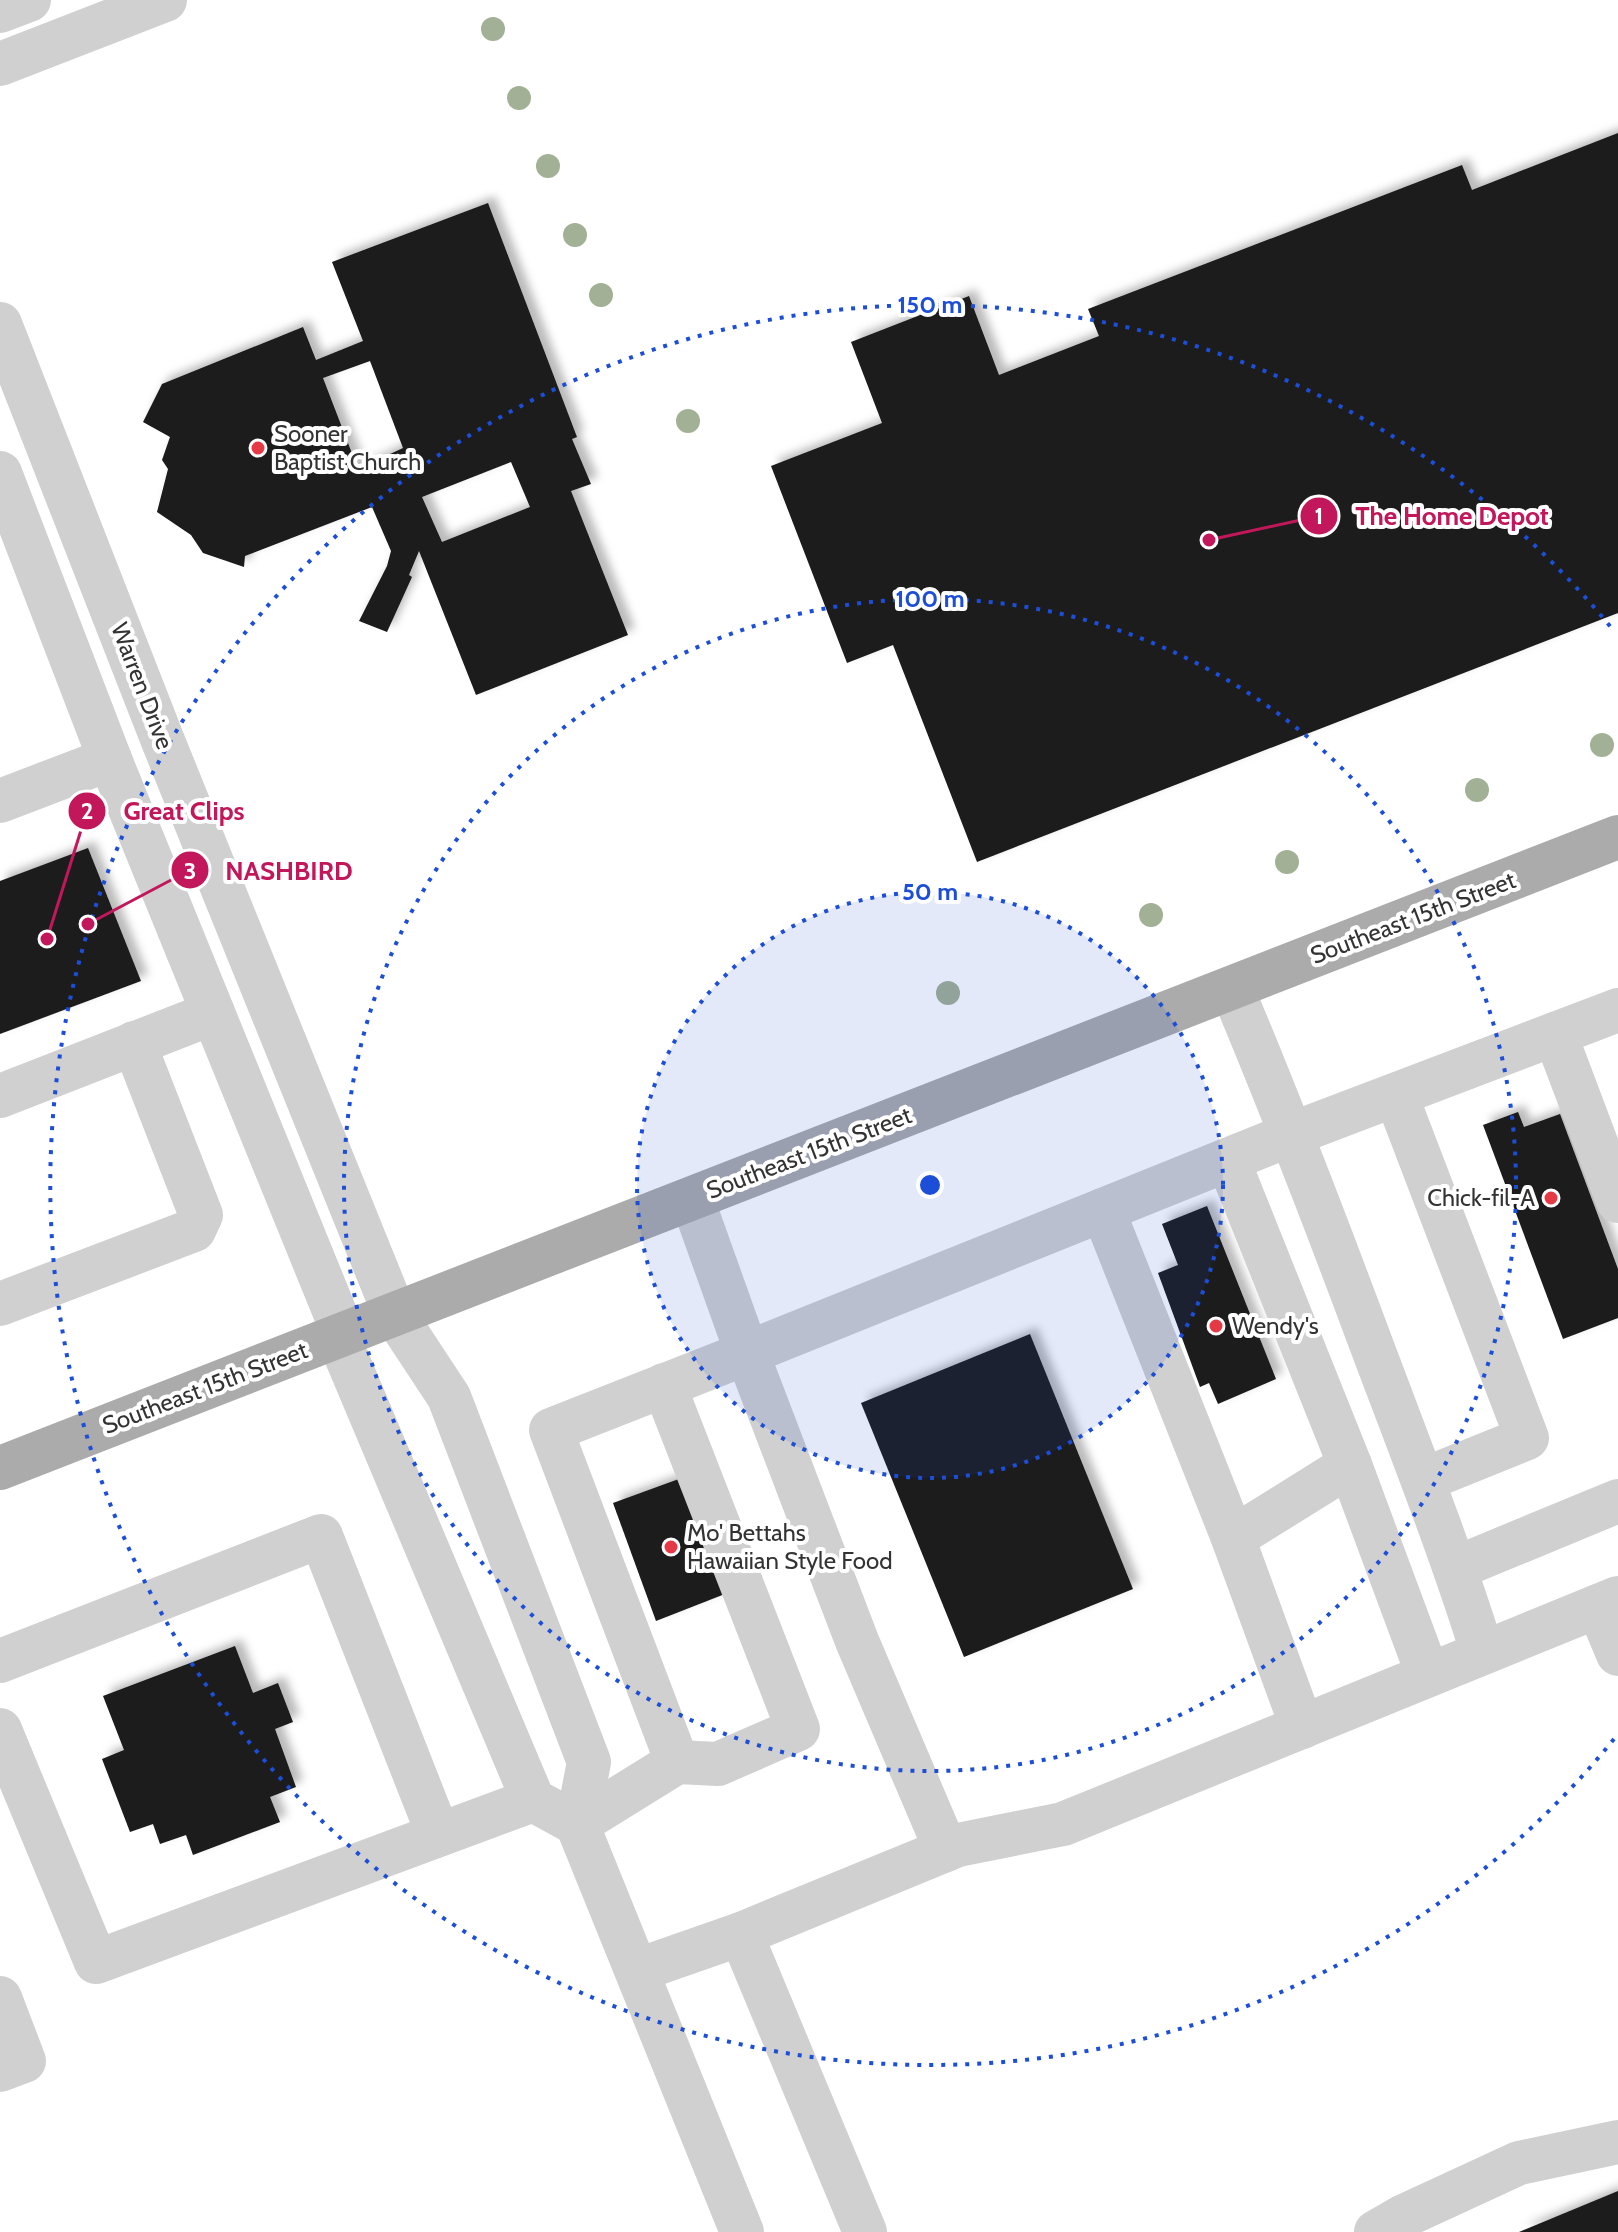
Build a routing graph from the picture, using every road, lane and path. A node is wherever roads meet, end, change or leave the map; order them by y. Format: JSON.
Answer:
{"nodes":[{"id":1,"x":29,"y":0,"type":"edge"},
{"id":2,"x":165,"y":0,"type":"edge"},
{"id":3,"x":0,"y":11,"type":"edge"},
{"id":4,"x":0,"y":64,"type":"edge"},
{"id":5,"x":5,"y":351,"type":"edge"},
{"id":6,"x":0,"y":473,"type":"edge"},
{"id":7,"x":163,"y":741,"type":"junction"},
{"id":8,"x":111,"y":760,"type":"junction"},
{"id":9,"x":0,"y":801,"type":"edge"},
{"id":10,"x":1618,"y":837,"type":"edge"},
{"id":11,"x":1232,"y":989,"type":"junction"},
{"id":12,"x":1618,"y":1010,"type":"edge"},
{"id":13,"x":213,"y":1013,"type":"junction"},
{"id":14,"x":1555,"y":1034,"type":"junction"},
{"id":15,"x":134,"y":1043,"type":"junction"},
{"id":16,"x":1396,"y":1095,"type":"junction"},
{"id":17,"x":0,"y":1096,"type":"edge"},
{"id":18,"x":1292,"y":1134,"type":"junction"},
{"id":19,"x":1228,"y":1160,"type":"junction"},
{"id":20,"x":692,"y":1199,"type":"junction"},
{"id":21,"x":1618,"y":1201,"type":"edge"},
{"id":22,"x":1103,"y":1210,"type":"junction"},
{"id":23,"x":0,"y":1304,"type":"edge"},
{"id":24,"x":395,"y":1315,"type":"junction"},
{"id":25,"x":341,"y":1336,"type":"junction"},
{"id":26,"x":747,"y":1353,"type":"junction"},
{"id":27,"x":664,"y":1385,"type":"junction"},
{"id":28,"x":1350,"y":1465,"type":"junction"},
{"id":29,"x":0,"y":1468,"type":"edge"},
{"id":30,"x":1423,"y":1480,"type":"junction"},
{"id":31,"x":1618,"y":1501,"type":"edge"},
{"id":32,"x":1233,"y":1538,"type":"junction"},
{"id":33,"x":1456,"y":1568,"type":"junction"},
{"id":34,"x":1608,"y":1602,"type":"edge"},
{"id":35,"x":1482,"y":1651,"type":"junction"},
{"id":36,"x":1618,"y":1654,"type":"edge"},
{"id":37,"x":0,"y":1661,"type":"edge"},
{"id":38,"x":1428,"y":1675,"type":"junction"},
{"id":39,"x":1302,"y":1727,"type":"junction"},
{"id":40,"x":0,"y":1730,"type":"edge"},
{"id":41,"x":677,"y":1762,"type":"junction"},
{"id":42,"x":533,"y":1800,"type":"junction"},
{"id":43,"x":577,"y":1824,"type":"junction"},
{"id":44,"x":438,"y":1834,"type":"junction"},
{"id":45,"x":946,"y":1850,"type":"junction"},
{"id":46,"x":741,"y":1934,"type":"junction"},
{"id":47,"x":638,"y":1970,"type":"junction"},
{"id":48,"x":0,"y":1998,"type":"edge"},
{"id":49,"x":0,"y":2070,"type":"edge"},
{"id":50,"x":1618,"y":2142,"type":"edge"},
{"id":51,"x":742,"y":2232,"type":"edge"},
{"id":52,"x":865,"y":2232,"type":"edge"},
{"id":53,"x":1376,"y":2232,"type":"edge"}],
"edges":[{"from":1,"to":3,"type":"street"},
{"from":2,"to":4,"type":"street"},
{"from":5,"to":7,"type":"street","name":"Warren Drive"},
{"from":6,"to":8,"type":"street"},
{"from":7,"to":8,"type":"street"},
{"from":7,"to":24,"type":"street","name":"Warren Drive"},
{"from":8,"to":9,"type":"street"},
{"from":8,"to":13,"type":"street"},
{"from":10,"to":11,"type":"main road","name":"Southeast 15th Street"},
{"from":11,"to":18,"type":"street"},
{"from":11,"to":20,"type":"main road","name":"Southeast 15th Street"},
{"from":12,"to":14,"type":"street"},
{"from":13,"to":15,"type":"street"},
{"from":13,"to":25,"type":"street"},
{"from":14,"to":16,"type":"street"},
{"from":14,"to":21,"type":"street"},
{"from":15,"to":17,"type":"street"},
{"from":15,"to":23,"type":"street"},
{"from":16,"to":18,"type":"street"},
{"from":16,"to":30,"type":"street"},
{"from":18,"to":19,"type":"street"},
{"from":18,"to":30,"type":"street"},
{"from":19,"to":22,"type":"street"},
{"from":19,"to":28,"type":"street"},
{"from":20,"to":24,"type":"main road","name":"Southeast 15th Street"},
{"from":20,"to":26,"type":"street"},
{"from":22,"to":26,"type":"street"},
{"from":22,"to":32,"type":"street"},
{"from":24,"to":25,"type":"main road","name":"Southeast 15th Street"},
{"from":24,"to":43,"type":"street","name":"Warren Drive"},
{"from":25,"to":29,"type":"main road","name":"Southeast 15th Street"},
{"from":25,"to":42,"type":"street"},
{"from":26,"to":27,"type":"street"},
{"from":26,"to":45,"type":"street"},
{"from":27,"to":41,"type":"street"},
{"from":27,"to":41,"type":"street"},
{"from":28,"to":32,"type":"street"},
{"from":28,"to":38,"type":"street"},
{"from":30,"to":33,"type":"street"},
{"from":31,"to":33,"type":"street"},
{"from":32,"to":39,"type":"street"},
{"from":33,"to":35,"type":"street"},
{"from":34,"to":35,"type":"street"},
{"from":34,"to":36,"type":"street"},
{"from":35,"to":38,"type":"street"},
{"from":37,"to":44,"type":"street"},
{"from":38,"to":39,"type":"street"},
{"from":39,"to":45,"type":"street"},
{"from":40,"to":44,"type":"street"},
{"from":41,"to":43,"type":"street"},
{"from":42,"to":43,"type":"street"},
{"from":42,"to":44,"type":"street"},
{"from":43,"to":47,"type":"street"},
{"from":45,"to":46,"type":"street"},
{"from":46,"to":47,"type":"street"},
{"from":46,"to":52,"type":"street"},
{"from":47,"to":51,"type":"street"},
{"from":48,"to":49,"type":"street"},
{"from":50,"to":53,"type":"street"}]}
